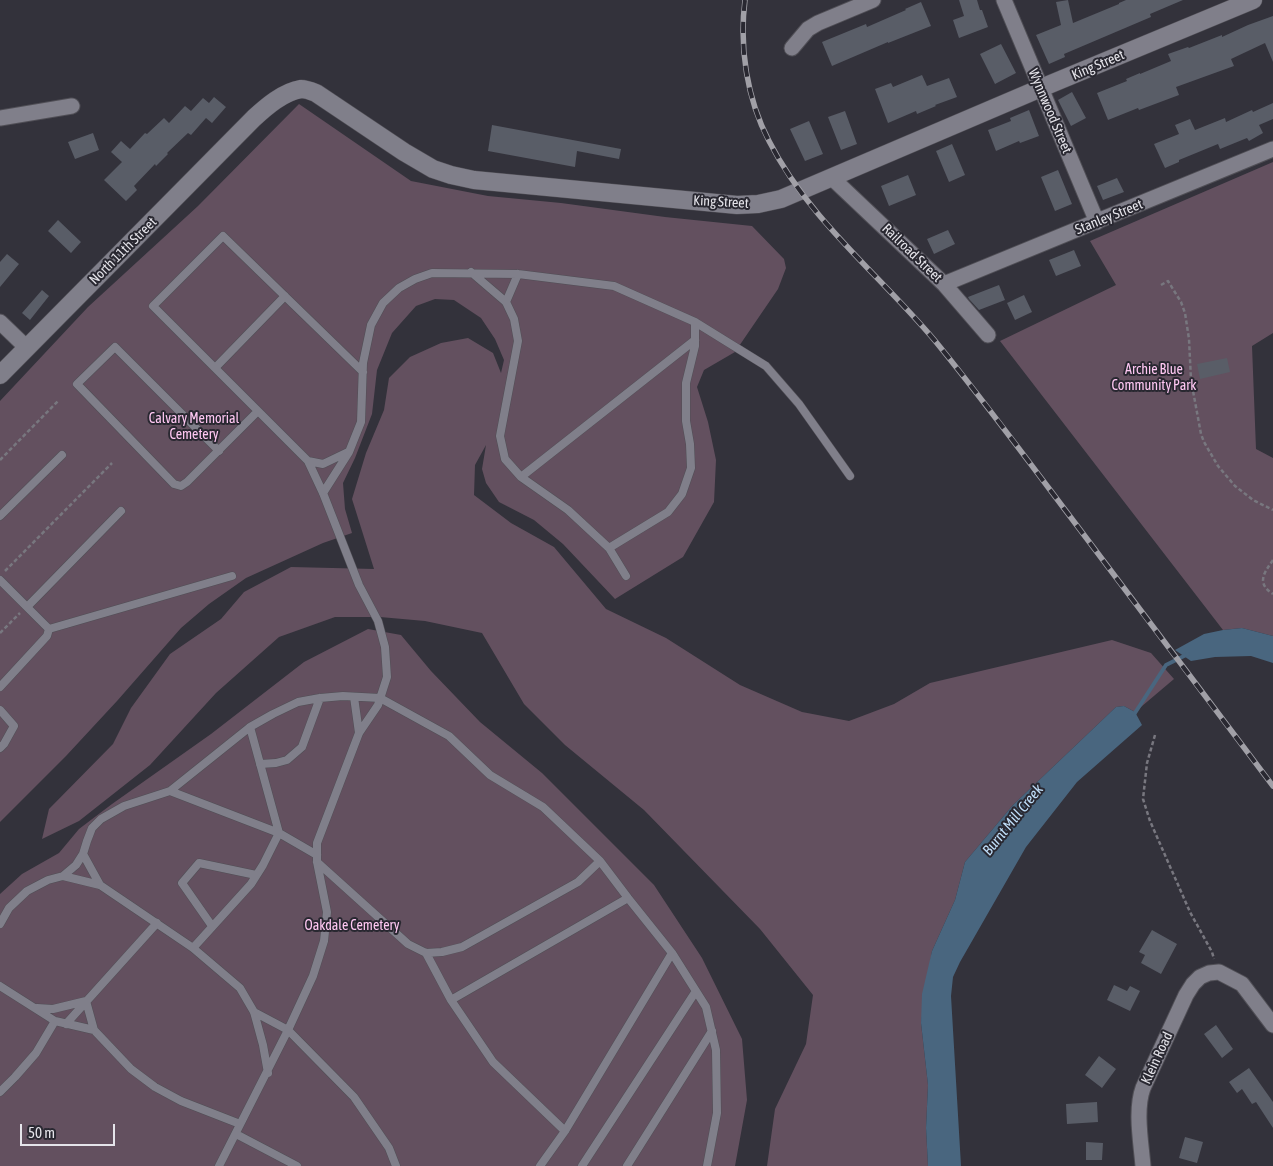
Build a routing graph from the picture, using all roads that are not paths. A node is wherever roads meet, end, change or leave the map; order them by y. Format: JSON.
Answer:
{"nodes":[{"id":1,"x":873,"y":0,"type":"edge"},
{"id":2,"x":1004,"y":0,"type":"edge"},
{"id":3,"x":1253,"y":0,"type":"edge"},
{"id":4,"x":792,"y":48,"type":"dead end"},
{"id":5,"x":1041,"y":88,"type":"junction"},
{"id":6,"x":72,"y":106,"type":"dead end"},
{"id":7,"x":0,"y":118,"type":"edge"},
{"id":8,"x":245,"y":127,"type":"joint"},
{"id":9,"x":1273,"y":149,"type":"edge"},
{"id":10,"x":831,"y":177,"type":"junction"},
{"id":11,"x":1097,"y":222,"type":"junction"},
{"id":12,"x":471,"y":272,"type":"junction"},
{"id":13,"x":518,"y":274,"type":"junction"},
{"id":14,"x":944,"y":284,"type":"junction"},
{"id":15,"x":285,"y":296,"type":"junction"},
{"id":16,"x":506,"y":302,"type":"junction"},
{"id":17,"x":0,"y":322,"type":"edge"},
{"id":18,"x":696,"y":322,"type":"junction"},
{"id":19,"x":988,"y":335,"type":"dead end"},
{"id":20,"x":695,"y":340,"type":"junction"},
{"id":21,"x":27,"y":348,"type":"junction"},
{"id":22,"x":215,"y":368,"type":"junction"},
{"id":23,"x":363,"y":372,"type":"junction"},
{"id":24,"x":0,"y":375,"type":"edge"},
{"id":25,"x":258,"y":411,"type":"junction"},
{"id":26,"x":219,"y":451,"type":"junction"},
{"id":27,"x":349,"y":452,"type":"junction"},
{"id":28,"x":62,"y":455,"type":"dead end"},
{"id":29,"x":308,"y":461,"type":"junction"},
{"id":30,"x":850,"y":476,"type":"dead end"},
{"id":31,"x":521,"y":478,"type":"junction"},
{"id":32,"x":323,"y":493,"type":"junction"},
{"id":33,"x":121,"y":511,"type":"dead end"},
{"id":34,"x":0,"y":516,"type":"edge"},
{"id":35,"x":609,"y":548,"type":"junction"},
{"id":36,"x":232,"y":576,"type":"dead end"},
{"id":37,"x":626,"y":576,"type":"dead end"},
{"id":38,"x":0,"y":580,"type":"edge"},
{"id":39,"x":27,"y":607,"type":"junction"},
{"id":40,"x":49,"y":629,"type":"junction"},
{"id":41,"x":0,"y":687,"type":"edge"},
{"id":42,"x":354,"y":697,"type":"junction"},
{"id":43,"x":320,"y":698,"type":"junction"},
{"id":44,"x":380,"y":698,"type":"junction"},
{"id":45,"x":0,"y":710,"type":"edge"},
{"id":46,"x":250,"y":727,"type":"junction"},
{"id":47,"x":359,"y":733,"type":"junction"},
{"id":48,"x":0,"y":748,"type":"edge"},
{"id":49,"x":260,"y":764,"type":"junction"},
{"id":50,"x":170,"y":792,"type":"junction"},
{"id":51,"x":280,"y":833,"type":"junction"},
{"id":52,"x":83,"y":854,"type":"junction"},
{"id":53,"x":317,"y":859,"type":"junction"},
{"id":54,"x":600,"y":861,"type":"junction"},
{"id":55,"x":256,"y":875,"type":"junction"},
{"id":56,"x":63,"y":876,"type":"junction"},
{"id":57,"x":100,"y":885,"type":"junction"},
{"id":58,"x":628,"y":898,"type":"junction"},
{"id":59,"x":157,"y":923,"type":"junction"},
{"id":60,"x":0,"y":924,"type":"edge"},
{"id":61,"x":212,"y":926,"type":"junction"},
{"id":62,"x":193,"y":948,"type":"junction"},
{"id":63,"x":426,"y":953,"type":"junction"},
{"id":64,"x":672,"y":953,"type":"junction"},
{"id":65,"x":0,"y":986,"type":"edge"},
{"id":66,"x":696,"y":991,"type":"junction"},
{"id":67,"x":451,"y":1000,"type":"junction"},
{"id":68,"x":86,"y":1002,"type":"junction"},
{"id":69,"x":35,"y":1008,"type":"junction"},
{"id":70,"x":254,"y":1012,"type":"junction"},
{"id":71,"x":55,"y":1021,"type":"junction"},
{"id":72,"x":66,"y":1024,"type":"junction"},
{"id":73,"x":1273,"y":1024,"type":"edge"},
{"id":74,"x":94,"y":1030,"type":"junction"},
{"id":75,"x":288,"y":1030,"type":"junction"},
{"id":76,"x":712,"y":1031,"type":"junction"},
{"id":77,"x":268,"y":1073,"type":"junction"},
{"id":78,"x":0,"y":1092,"type":"edge"},
{"id":79,"x":240,"y":1124,"type":"junction"},
{"id":80,"x":565,"y":1131,"type":"junction"},
{"id":81,"x":236,"y":1134,"type":"junction"},
{"id":82,"x":220,"y":1166,"type":"edge"},
{"id":83,"x":297,"y":1166,"type":"edge"},
{"id":84,"x":396,"y":1166,"type":"edge"},
{"id":85,"x":540,"y":1166,"type":"edge"},
{"id":86,"x":582,"y":1166,"type":"edge"},
{"id":87,"x":627,"y":1166,"type":"edge"},
{"id":88,"x":707,"y":1166,"type":"edge"},
{"id":89,"x":1143,"y":1166,"type":"edge"}],
"edges":[{"from":1,"to":4,"type":"street"},
{"from":2,"to":5,"type":"street","name":"Wynnwood Street"},
{"from":3,"to":5,"type":"street","name":"King Street"},
{"from":5,"to":10,"type":"street","name":"King Street"},
{"from":5,"to":11,"type":"street","name":"Wynnwood Street"},
{"from":6,"to":7,"type":"street"},
{"from":8,"to":10,"type":"street","name":"King Street"},
{"from":8,"to":21,"type":"street","name":"North 11th Street"},
{"from":9,"to":11,"type":"street","name":"Stanley Street"},
{"from":10,"to":14,"type":"street","name":"Railroad Street"},
{"from":11,"to":14,"type":"street","name":"Stanley Street"},
{"from":12,"to":13,"type":"lane"},
{"from":12,"to":16,"type":"lane"},
{"from":12,"to":23,"type":"lane"},
{"from":13,"to":16,"type":"lane"},
{"from":13,"to":18,"type":"lane"},
{"from":14,"to":19,"type":"street","name":"Railroad Street"},
{"from":15,"to":22,"type":"lane"},
{"from":15,"to":22,"type":"lane"},
{"from":15,"to":23,"type":"lane"},
{"from":16,"to":31,"type":"lane"},
{"from":17,"to":21,"type":"street"},
{"from":18,"to":20,"type":"lane"},
{"from":18,"to":30,"type":"lane"},
{"from":20,"to":31,"type":"lane"},
{"from":20,"to":35,"type":"lane"},
{"from":21,"to":24,"type":"street","name":"North 11th Street"},
{"from":22,"to":25,"type":"lane"},
{"from":23,"to":27,"type":"lane"},
{"from":25,"to":26,"type":"lane"},
{"from":25,"to":29,"type":"lane"},
{"from":26,"to":26,"type":"lane"},
{"from":27,"to":29,"type":"lane"},
{"from":27,"to":32,"type":"lane"},
{"from":28,"to":34,"type":"lane"},
{"from":29,"to":32,"type":"lane"},
{"from":31,"to":35,"type":"lane"},
{"from":32,"to":44,"type":"lane"},
{"from":33,"to":39,"type":"lane"},
{"from":35,"to":37,"type":"lane"},
{"from":36,"to":40,"type":"lane"},
{"from":38,"to":39,"type":"lane"},
{"from":39,"to":40,"type":"lane"},
{"from":40,"to":41,"type":"lane"},
{"from":42,"to":43,"type":"lane"},
{"from":42,"to":44,"type":"lane"},
{"from":42,"to":47,"type":"lane"},
{"from":43,"to":46,"type":"lane"},
{"from":43,"to":49,"type":"lane"},
{"from":44,"to":47,"type":"lane"},
{"from":44,"to":54,"type":"lane"},
{"from":45,"to":48,"type":"lane"},
{"from":46,"to":49,"type":"lane"},
{"from":46,"to":50,"type":"lane"},
{"from":47,"to":53,"type":"lane"},
{"from":49,"to":51,"type":"lane"},
{"from":50,"to":51,"type":"lane"},
{"from":50,"to":52,"type":"lane"},
{"from":51,"to":53,"type":"lane"},
{"from":51,"to":55,"type":"lane"},
{"from":52,"to":56,"type":"lane"},
{"from":52,"to":57,"type":"lane"},
{"from":53,"to":63,"type":"lane"},
{"from":53,"to":75,"type":"lane"},
{"from":54,"to":58,"type":"lane"},
{"from":54,"to":63,"type":"lane"},
{"from":55,"to":61,"type":"lane"},
{"from":55,"to":61,"type":"lane"},
{"from":56,"to":57,"type":"lane"},
{"from":56,"to":60,"type":"lane"},
{"from":57,"to":59,"type":"lane"},
{"from":58,"to":64,"type":"lane"},
{"from":58,"to":67,"type":"lane"},
{"from":59,"to":62,"type":"lane"},
{"from":59,"to":68,"type":"lane"},
{"from":61,"to":62,"type":"lane"},
{"from":62,"to":70,"type":"lane"},
{"from":63,"to":67,"type":"lane"},
{"from":64,"to":66,"type":"lane"},
{"from":64,"to":80,"type":"lane"},
{"from":65,"to":69,"type":"lane"},
{"from":66,"to":76,"type":"lane"},
{"from":66,"to":86,"type":"lane"},
{"from":67,"to":80,"type":"lane"},
{"from":68,"to":69,"type":"lane"},
{"from":68,"to":72,"type":"lane"},
{"from":68,"to":74,"type":"lane"},
{"from":69,"to":71,"type":"lane"},
{"from":70,"to":75,"type":"lane"},
{"from":70,"to":77,"type":"lane"},
{"from":71,"to":72,"type":"lane"},
{"from":71,"to":78,"type":"lane"},
{"from":72,"to":74,"type":"lane"},
{"from":73,"to":89,"type":"street","name":"Klein Road"},
{"from":74,"to":79,"type":"lane"},
{"from":75,"to":77,"type":"lane"},
{"from":75,"to":84,"type":"lane"},
{"from":76,"to":87,"type":"lane"},
{"from":76,"to":88,"type":"lane"},
{"from":77,"to":79,"type":"lane"},
{"from":79,"to":81,"type":"lane"},
{"from":80,"to":85,"type":"lane"},
{"from":81,"to":82,"type":"lane"},
{"from":81,"to":83,"type":"lane"}]}
